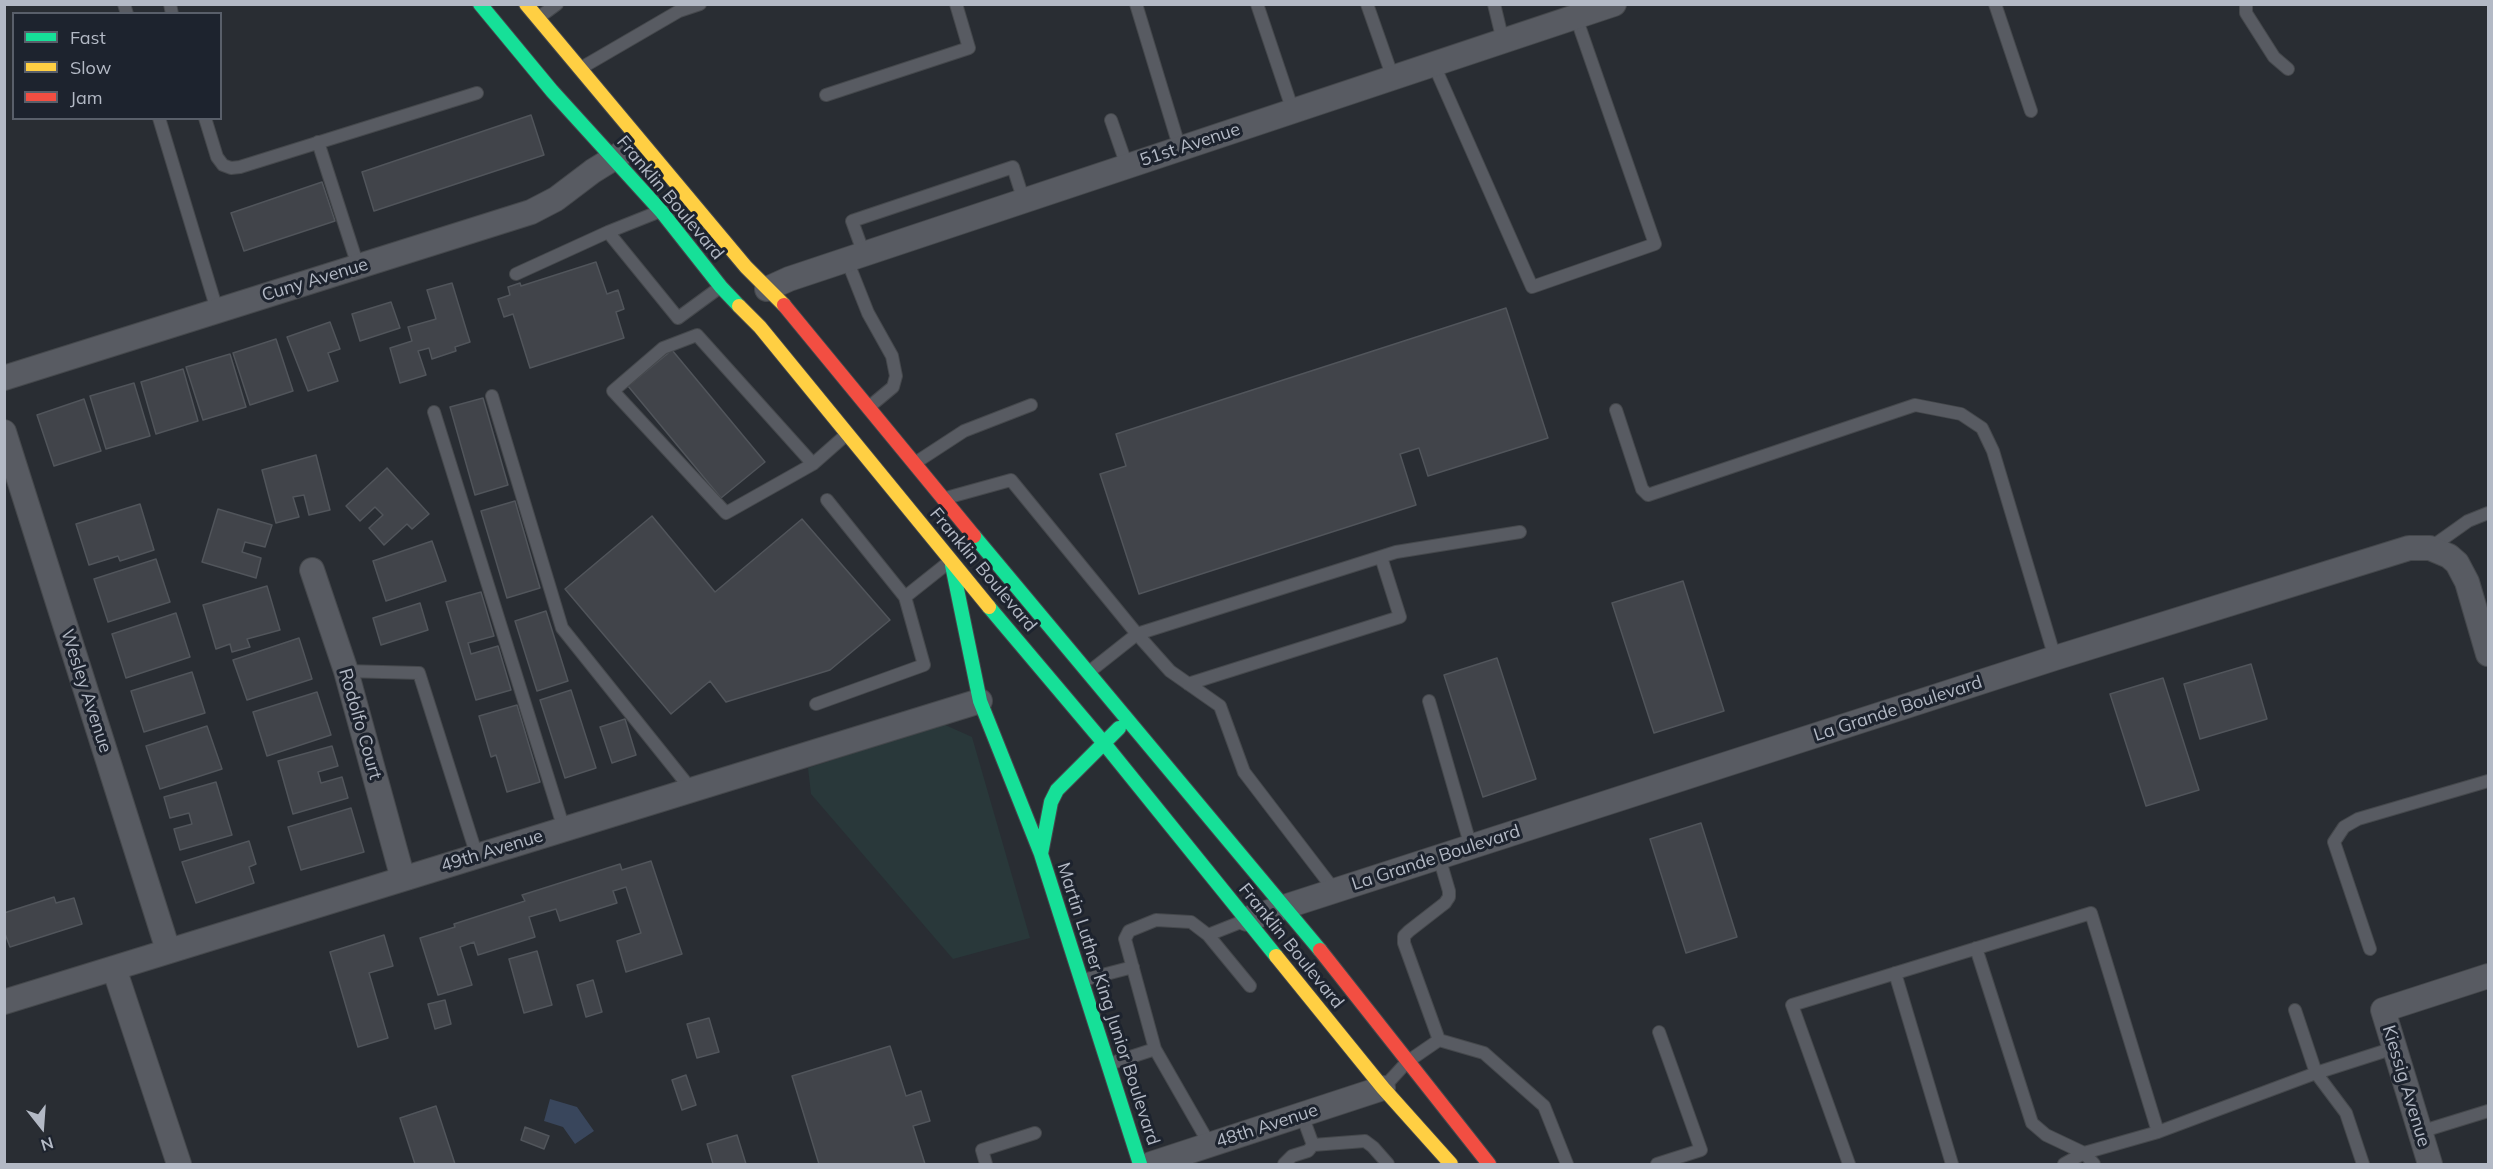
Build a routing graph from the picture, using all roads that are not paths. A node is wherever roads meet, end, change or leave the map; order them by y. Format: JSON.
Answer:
{"nodes":[{"id":1,"x":480,"y":4,"type":"edge"},
{"id":2,"x":526,"y":4,"type":"edge"},
{"id":3,"x":557,"y":4,"type":"edge"},
{"id":4,"x":700,"y":4,"type":"edge"},
{"id":5,"x":956,"y":4,"type":"edge"},
{"id":6,"x":1137,"y":4,"type":"edge"},
{"id":7,"x":1257,"y":4,"type":"edge"},
{"id":8,"x":1367,"y":4,"type":"edge"},
{"id":9,"x":1494,"y":4,"type":"edge"},
{"id":10,"x":1995,"y":4,"type":"edge"},
{"id":11,"x":2246,"y":4,"type":"edge"},
{"id":12,"x":1614,"y":5,"type":"edge"},
{"id":13,"x":1576,"y":17,"type":"junction"},
{"id":14,"x":537,"y":18,"type":"junction"},
{"id":15,"x":1503,"y":41,"type":"junction"},
{"id":16,"x":1434,"y":65,"type":"junction"},
{"id":17,"x":581,"y":68,"type":"junction"},
{"id":18,"x":2288,"y":69,"type":"dead end"},
{"id":19,"x":1393,"y":78,"type":"junction"},
{"id":20,"x":477,"y":93,"type":"dead end"},
{"id":21,"x":826,"y":95,"type":"dead end"},
{"id":22,"x":1293,"y":111,"type":"junction"},
{"id":23,"x":2031,"y":111,"type":"dead end"},
{"id":24,"x":160,"y":120,"type":"edge"},
{"id":25,"x":206,"y":120,"type":"edge"},
{"id":26,"x":1111,"y":120,"type":"dead end"},
{"id":27,"x":318,"y":142,"type":"junction"},
{"id":28,"x":641,"y":142,"type":"junction"},
{"id":29,"x":1180,"y":149,"type":"junction"},
{"id":30,"x":614,"y":158,"type":"junction"},
{"id":31,"x":1127,"y":166,"type":"junction"},
{"id":32,"x":1024,"y":201,"type":"junction"},
{"id":33,"x":672,"y":202,"type":"junction"},
{"id":34,"x":608,"y":232,"type":"junction"},
{"id":35,"x":855,"y":257,"type":"junction"},
{"id":36,"x":358,"y":266,"type":"junction"},
{"id":37,"x":516,"y":274,"type":"dead end"},
{"id":38,"x":734,"y":277,"type":"junction"},
{"id":39,"x":767,"y":289,"type":"junction"},
{"id":40,"x":217,"y":310,"type":"junction"},
{"id":41,"x":4,"y":378,"type":"edge"},
{"id":42,"x":492,"y":396,"type":"dead end"},
{"id":43,"x":1031,"y":405,"type":"dead end"},
{"id":44,"x":868,"y":408,"type":"junction"},
{"id":45,"x":1616,"y":410,"type":"dead end"},
{"id":46,"x":434,"y":412,"type":"dead end"},
{"id":47,"x":853,"y":429,"type":"junction"},
{"id":48,"x":4,"y":432,"type":"edge"},
{"id":49,"x":813,"y":464,"type":"junction"},
{"id":50,"x":913,"y":465,"type":"junction"},
{"id":51,"x":922,"y":495,"type":"dead end"},
{"id":52,"x":942,"y":499,"type":"junction"},
{"id":53,"x":827,"y":500,"type":"dead end"},
{"id":54,"x":2488,"y":513,"type":"edge"},
{"id":55,"x":1520,"y":532,"type":"dead end"},
{"id":56,"x":2430,"y":548,"type":"junction"},
{"id":57,"x":1381,"y":557,"type":"junction"},
{"id":58,"x":951,"y":561,"type":"junction"},
{"id":59,"x":312,"y":570,"type":"dead end"},
{"id":60,"x":905,"y":597,"type":"junction"},
{"id":61,"x":1137,"y":634,"type":"junction"},
{"id":62,"x":2488,"y":654,"type":"edge"},
{"id":63,"x":2055,"y":658,"type":"junction"},
{"id":64,"x":346,"y":671,"type":"junction"},
{"id":65,"x":1087,"y":674,"type":"junction"},
{"id":66,"x":1188,"y":684,"type":"junction"},
{"id":67,"x":980,"y":701,"type":"junction"},
{"id":68,"x":1429,"y":701,"type":"dead end"},
{"id":69,"x":816,"y":704,"type":"dead end"},
{"id":70,"x":1127,"y":721,"type":"junction"},
{"id":71,"x":1103,"y":742,"type":"junction"},
{"id":72,"x":2488,"y":781,"type":"edge"},
{"id":73,"x":692,"y":789,"type":"junction"},
{"id":74,"x":564,"y":829,"type":"junction"},
{"id":75,"x":1471,"y":847,"type":"junction"},
{"id":76,"x":1041,"y":854,"type":"junction"},
{"id":77,"x":477,"y":856,"type":"junction"},
{"id":78,"x":1439,"y":857,"type":"junction"},
{"id":79,"x":403,"y":879,"type":"junction"},
{"id":80,"x":1335,"y":891,"type":"junction"},
{"id":81,"x":1286,"y":907,"type":"junction"},
{"id":82,"x":1247,"y":919,"type":"junction"},
{"id":83,"x":1208,"y":935,"type":"junction"},
{"id":84,"x":1976,"y":948,"type":"junction"},
{"id":85,"x":2370,"y":949,"type":"dead end"},
{"id":86,"x":168,"y":950,"type":"junction"},
{"id":87,"x":1133,"y":967,"type":"junction"},
{"id":88,"x":114,"y":968,"type":"junction"},
{"id":89,"x":1895,"y":973,"type":"junction"},
{"id":90,"x":2488,"y":976,"type":"edge"},
{"id":91,"x":1082,"y":980,"type":"junction"},
{"id":92,"x":1250,"y":986,"type":"dead end"},
{"id":93,"x":4,"y":1002,"type":"edge"},
{"id":94,"x":2295,"y":1010,"type":"dead end"},
{"id":95,"x":1659,"y":1032,"type":"dead end"},
{"id":96,"x":1439,"y":1040,"type":"junction"},
{"id":97,"x":2394,"y":1048,"type":"junction"},
{"id":98,"x":1155,"y":1049,"type":"junction"},
{"id":99,"x":1407,"y":1062,"type":"junction"},
{"id":100,"x":1108,"y":1064,"type":"junction"},
{"id":101,"x":2316,"y":1073,"type":"junction"},
{"id":102,"x":1383,"y":1088,"type":"junction"},
{"id":103,"x":2488,"y":1111,"type":"edge"},
{"id":104,"x":1302,"y":1115,"type":"junction"},
{"id":105,"x":2158,"y":1132,"type":"junction"},
{"id":106,"x":2420,"y":1132,"type":"junction"},
{"id":107,"x":1035,"y":1133,"type":"dead end"},
{"id":108,"x":1210,"y":1145,"type":"junction"},
{"id":109,"x":1313,"y":1145,"type":"junction"},
{"id":110,"x":2084,"y":1153,"type":"junction"},
{"id":111,"x":179,"y":1164,"type":"edge"},
{"id":112,"x":986,"y":1164,"type":"edge"},
{"id":113,"x":1140,"y":1164,"type":"edge"},
{"id":114,"x":1152,"y":1164,"type":"edge"},
{"id":115,"x":1284,"y":1164,"type":"edge"},
{"id":116,"x":1388,"y":1164,"type":"edge"},
{"id":117,"x":1451,"y":1164,"type":"edge"},
{"id":118,"x":1488,"y":1164,"type":"edge"},
{"id":119,"x":1567,"y":1164,"type":"edge"},
{"id":120,"x":1657,"y":1164,"type":"edge"},
{"id":121,"x":1849,"y":1164,"type":"edge"},
{"id":122,"x":1952,"y":1164,"type":"edge"},
{"id":123,"x":2064,"y":1164,"type":"edge"},
{"id":124,"x":2094,"y":1164,"type":"edge"},
{"id":125,"x":2363,"y":1164,"type":"edge"},
{"id":126,"x":2430,"y":1164,"type":"edge"}],
"edges":[{"from":1,"to":30,"type":"main road","name":"Franklin Boulevard"},
{"from":2,"to":14,"type":"main road","name":"Franklin Boulevard"},
{"from":3,"to":14,"type":"lane"},
{"from":4,"to":17,"type":"lane"},
{"from":5,"to":21,"type":"lane"},
{"from":6,"to":29,"type":"lane"},
{"from":7,"to":22,"type":"lane"},
{"from":8,"to":19,"type":"lane"},
{"from":9,"to":15,"type":"lane"},
{"from":10,"to":23,"type":"lane"},
{"from":11,"to":18,"type":"lane"},
{"from":12,"to":13,"type":"street","name":"51st Avenue"},
{"from":13,"to":15,"type":"street","name":"51st Avenue"},
{"from":13,"to":16,"type":"lane"},
{"from":14,"to":17,"type":"main road","name":"Franklin Boulevard"},
{"from":15,"to":16,"type":"street","name":"51st Avenue"},
{"from":16,"to":19,"type":"street","name":"51st Avenue"},
{"from":17,"to":28,"type":"main road","name":"Franklin Boulevard"},
{"from":19,"to":22,"type":"street","name":"51st Avenue"},
{"from":20,"to":27,"type":"lane"},
{"from":22,"to":29,"type":"street","name":"51st Avenue"},
{"from":24,"to":40,"type":"lane"},
{"from":25,"to":27,"type":"lane"},
{"from":26,"to":31,"type":"lane"},
{"from":27,"to":36,"type":"lane"},
{"from":28,"to":30,"type":"street","name":"Cuny Avenue"},
{"from":28,"to":33,"type":"main road","name":"Franklin Boulevard"},
{"from":29,"to":31,"type":"street","name":"51st Avenue"},
{"from":30,"to":33,"type":"main road","name":"Franklin Boulevard"},
{"from":30,"to":36,"type":"street","name":"Cuny Avenue"},
{"from":31,"to":32,"type":"street","name":"51st Avenue"},
{"from":32,"to":35,"type":"street","name":"51st Avenue"},
{"from":32,"to":35,"type":"lane"},
{"from":33,"to":34,"type":"lane"},
{"from":33,"to":38,"type":"main road","name":"Franklin Boulevard"},
{"from":33,"to":38,"type":"main road","name":"Franklin Boulevard"},
{"from":34,"to":37,"type":"lane"},
{"from":34,"to":38,"type":"lane"},
{"from":35,"to":39,"type":"street","name":"51st Avenue"},
{"from":35,"to":44,"type":"lane"},
{"from":36,"to":40,"type":"street","name":"Cuny Avenue"},
{"from":38,"to":39,"type":"main road","name":"Franklin Boulevard"},
{"from":38,"to":47,"type":"main road","name":"Franklin Boulevard"},
{"from":39,"to":44,"type":"main road","name":"Franklin Boulevard"},
{"from":40,"to":41,"type":"street","name":"Cuny Avenue"},
{"from":42,"to":73,"type":"lane"},
{"from":43,"to":50,"type":"lane"},
{"from":44,"to":50,"type":"main road","name":"Franklin Boulevard"},
{"from":45,"to":63,"type":"lane"},
{"from":46,"to":74,"type":"lane"},
{"from":47,"to":49,"type":"lane"},
{"from":47,"to":58,"type":"main road","name":"Franklin Boulevard"},
{"from":48,"to":86,"type":"street","name":"Wesley Avenue"},
{"from":49,"to":49,"type":"lane"},
{"from":50,"to":52,"type":"main road","name":"Franklin Boulevard"},
{"from":51,"to":52,"type":"main road"},
{"from":52,"to":61,"type":"lane"},
{"from":52,"to":65,"type":"main road","name":"Franklin Boulevard"},
{"from":53,"to":60,"type":"lane"},
{"from":54,"to":56,"type":"lane"},
{"from":55,"to":57,"type":"lane"},
{"from":56,"to":62,"type":"street"},
{"from":56,"to":63,"type":"street","name":"La Grande Boulevard"},
{"from":57,"to":61,"type":"lane"},
{"from":57,"to":66,"type":"lane"},
{"from":58,"to":60,"type":"lane"},
{"from":58,"to":67,"type":"main road","name":"Martin Luther King Junior Boulevard"},
{"from":58,"to":71,"type":"main road","name":"Franklin Boulevard"},
{"from":59,"to":64,"type":"street","name":"Rodolfo Court"},
{"from":60,"to":69,"type":"lane"},
{"from":61,"to":65,"type":"lane"},
{"from":61,"to":66,"type":"lane"},
{"from":63,"to":75,"type":"street","name":"La Grande Boulevard"},
{"from":64,"to":77,"type":"lane"},
{"from":64,"to":79,"type":"street","name":"Rodolfo Court"},
{"from":65,"to":70,"type":"main road","name":"Franklin Boulevard"},
{"from":66,"to":80,"type":"lane"},
{"from":67,"to":73,"type":"street","name":"49th Avenue"},
{"from":67,"to":76,"type":"main road","name":"Martin Luther King Junior Boulevard"},
{"from":68,"to":75,"type":"lane"},
{"from":70,"to":71,"type":"main road","name":"Martin Luther King Junior Boulevard"},
{"from":70,"to":81,"type":"main road","name":"Franklin Boulevard"},
{"from":71,"to":76,"type":"main road","name":"Martin Luther King Junior Boulevard"},
{"from":71,"to":82,"type":"main road","name":"Franklin Boulevard"},
{"from":72,"to":85,"type":"lane"},
{"from":73,"to":74,"type":"street","name":"49th Avenue"},
{"from":74,"to":77,"type":"street","name":"49th Avenue"},
{"from":75,"to":78,"type":"street","name":"La Grande Boulevard"},
{"from":76,"to":91,"type":"main road","name":"Martin Luther King Junior Boulevard"},
{"from":77,"to":79,"type":"street","name":"49th Avenue"},
{"from":78,"to":80,"type":"street","name":"La Grande Boulevard"},
{"from":78,"to":96,"type":"lane"},
{"from":79,"to":86,"type":"street","name":"49th Avenue"},
{"from":80,"to":81,"type":"street","name":"La Grande Boulevard"},
{"from":81,"to":82,"type":"street","name":"La Grande Boulevard"},
{"from":81,"to":99,"type":"main road","name":"Franklin Boulevard"},
{"from":82,"to":83,"type":"lane"},
{"from":82,"to":102,"type":"main road","name":"Franklin Boulevard"},
{"from":83,"to":87,"type":"lane"},
{"from":83,"to":92,"type":"lane"},
{"from":84,"to":89,"type":"lane"},
{"from":84,"to":105,"type":"lane"},
{"from":84,"to":110,"type":"lane"},
{"from":86,"to":88,"type":"street","name":"49th Avenue"},
{"from":87,"to":91,"type":"lane"},
{"from":87,"to":98,"type":"lane"},
{"from":88,"to":93,"type":"street","name":"49th Avenue"},
{"from":88,"to":111,"type":"street"},
{"from":89,"to":121,"type":"lane"},
{"from":89,"to":122,"type":"lane"},
{"from":90,"to":97,"type":"street","name":"Kiessig Avenue"},
{"from":91,"to":100,"type":"main road","name":"Martin Luther King Junior Boulevard"},
{"from":94,"to":101,"type":"lane"},
{"from":95,"to":120,"type":"lane"},
{"from":96,"to":99,"type":"lane"},
{"from":96,"to":119,"type":"lane"},
{"from":97,"to":101,"type":"lane"},
{"from":97,"to":106,"type":"street","name":"Kiessig Avenue"},
{"from":98,"to":100,"type":"lane"},
{"from":98,"to":108,"type":"lane"},
{"from":99,"to":102,"type":"lane"},
{"from":99,"to":118,"type":"main road","name":"Franklin Boulevard"},
{"from":100,"to":113,"type":"main road","name":"Martin Luther King Junior Boulevard"},
{"from":101,"to":105,"type":"lane"},
{"from":101,"to":125,"type":"lane"},
{"from":102,"to":104,"type":"street","name":"48th Avenue"},
{"from":102,"to":117,"type":"main road","name":"Franklin Boulevard"},
{"from":103,"to":106,"type":"lane"},
{"from":104,"to":108,"type":"street","name":"48th Avenue"},
{"from":104,"to":109,"type":"lane"},
{"from":105,"to":110,"type":"lane"},
{"from":106,"to":126,"type":"street","name":"Kiessig Avenue"},
{"from":107,"to":112,"type":"lane"},
{"from":108,"to":114,"type":"street","name":"48th Avenue"},
{"from":109,"to":115,"type":"lane"},
{"from":109,"to":116,"type":"lane"},
{"from":110,"to":123,"type":"lane"},
{"from":110,"to":124,"type":"lane"}]}
